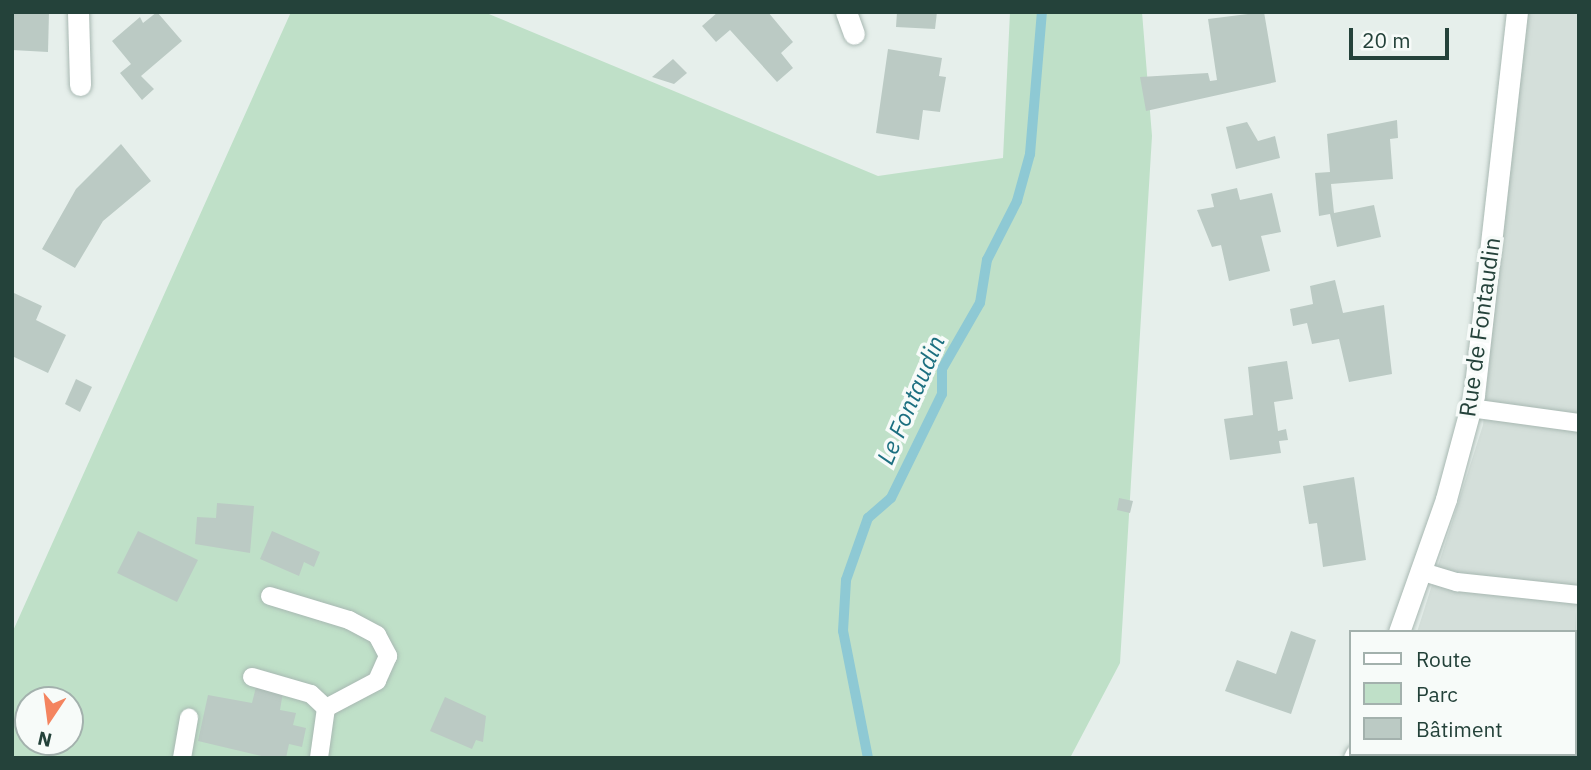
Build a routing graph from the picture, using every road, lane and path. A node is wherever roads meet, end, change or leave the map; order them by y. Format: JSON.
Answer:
{"nodes":[{"id":1,"x":78,"y":12,"type":"edge"},
{"id":2,"x":846,"y":12,"type":"edge"},
{"id":3,"x":1517,"y":12,"type":"edge"},
{"id":4,"x":854,"y":34,"type":"dead end"},
{"id":5,"x":80,"y":85,"type":"dead end"},
{"id":6,"x":1470,"y":408,"type":"junction"},
{"id":7,"x":1579,"y":423,"type":"edge"},
{"id":8,"x":1420,"y":571,"type":"junction"},
{"id":9,"x":1579,"y":594,"type":"edge"},
{"id":10,"x":270,"y":596,"type":"dead end"},
{"id":11,"x":1400,"y":630,"type":"edge"},
{"id":12,"x":252,"y":677,"type":"dead end"},
{"id":13,"x":326,"y":708,"type":"junction"},
{"id":14,"x":189,"y":718,"type":"dead end"},
{"id":15,"x":183,"y":758,"type":"edge"},
{"id":16,"x":319,"y":758,"type":"edge"}],
"edges":[{"from":1,"to":5,"type":"street"},
{"from":2,"to":4,"type":"street"},
{"from":3,"to":6,"type":"street","name":"Rue de Fontaudin"},
{"from":6,"to":7,"type":"lane"},
{"from":6,"to":8,"type":"street","name":"Rue de Fontaudin"},
{"from":8,"to":9,"type":"lane"},
{"from":8,"to":11,"type":"street","name":"Rue de Fontaudin"},
{"from":10,"to":13,"type":"lane"},
{"from":12,"to":13,"type":"lane"},
{"from":13,"to":16,"type":"lane"},
{"from":14,"to":15,"type":"lane"}]}
